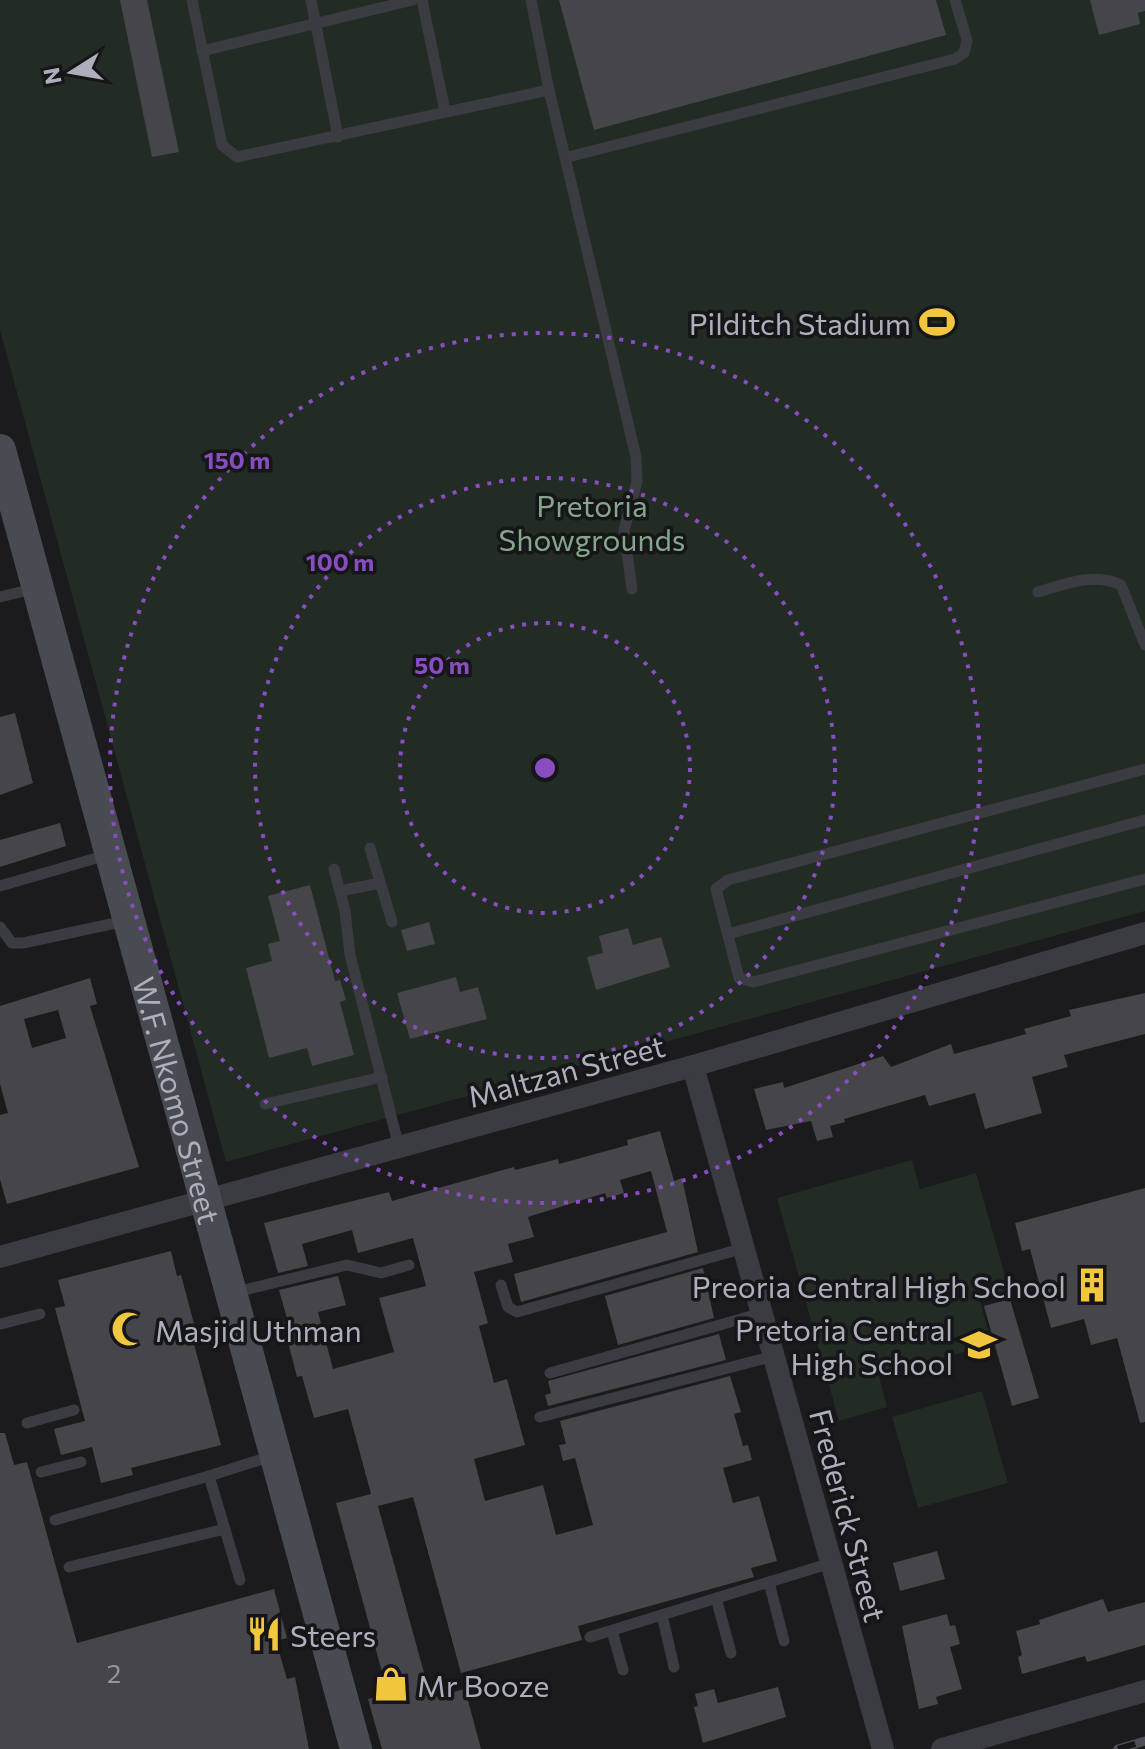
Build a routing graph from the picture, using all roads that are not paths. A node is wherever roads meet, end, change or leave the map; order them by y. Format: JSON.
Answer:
{"nodes":[{"id":1,"x":192,"y":0,"type":"edge"},
{"id":2,"x":311,"y":0,"type":"edge"},
{"id":3,"x":413,"y":0,"type":"edge"},
{"id":4,"x":422,"y":0,"type":"edge"},
{"id":5,"x":531,"y":0,"type":"edge"},
{"id":6,"x":955,"y":0,"type":"edge"},
{"id":7,"x":316,"y":21,"type":"junction"},
{"id":8,"x":202,"y":51,"type":"junction"},
{"id":9,"x":549,"y":90,"type":"junction"},
{"id":10,"x":445,"y":111,"type":"junction"},
{"id":11,"x":338,"y":137,"type":"junction"},
{"id":12,"x":568,"y":157,"type":"junction"},
{"id":13,"x":0,"y":450,"type":"edge"},
{"id":14,"x":5,"y":491,"type":"edge"},
{"id":15,"x":38,"y":588,"type":"junction"},
{"id":16,"x":632,"y":589,"type":"dead end"},
{"id":17,"x":1038,"y":592,"type":"dead end"},
{"id":18,"x":0,"y":597,"type":"edge"},
{"id":19,"x":1145,"y":645,"type":"edge"},
{"id":20,"x":1145,"y":769,"type":"edge"},
{"id":21,"x":1145,"y":820,"type":"edge"},
{"id":22,"x":370,"y":848,"type":"dead end"},
{"id":23,"x":111,"y":854,"type":"junction"},
{"id":24,"x":334,"y":869,"type":"dead end"},
{"id":25,"x":1145,"y":879,"type":"edge"},
{"id":26,"x":380,"y":883,"type":"junction"},
{"id":27,"x":0,"y":886,"type":"edge"},
{"id":28,"x":340,"y":891,"type":"junction"},
{"id":29,"x":129,"y":920,"type":"junction"},
{"id":30,"x":392,"y":922,"type":"dead end"},
{"id":31,"x":0,"y":927,"type":"edge"},
{"id":32,"x":1145,"y":933,"type":"edge"},
{"id":33,"x":728,"y":934,"type":"junction"},
{"id":34,"x":693,"y":1066,"type":"junction"},
{"id":35,"x":382,"y":1077,"type":"junction"},
{"id":36,"x":265,"y":1104,"type":"dead end"},
{"id":37,"x":399,"y":1147,"type":"junction"},
{"id":38,"x":206,"y":1200,"type":"junction"},
{"id":39,"x":744,"y":1248,"type":"junction"},
{"id":40,"x":0,"y":1257,"type":"edge"},
{"id":41,"x":409,"y":1265,"type":"dead end"},
{"id":42,"x":501,"y":1285,"type":"dead end"},
{"id":43,"x":231,"y":1293,"type":"junction"},
{"id":44,"x":762,"y":1313,"type":"junction"},
{"id":45,"x":40,"y":1314,"type":"dead end"},
{"id":46,"x":1,"y":1324,"type":"edge"},
{"id":47,"x":774,"y":1356,"type":"junction"},
{"id":48,"x":550,"y":1373,"type":"dead end"},
{"id":49,"x":74,"y":1410,"type":"dead end"},
{"id":50,"x":540,"y":1417,"type":"dead end"},
{"id":51,"x":27,"y":1423,"type":"dead end"},
{"id":52,"x":275,"y":1455,"type":"junction"},
{"id":53,"x":81,"y":1462,"type":"dead end"},
{"id":54,"x":41,"y":1472,"type":"dead end"},
{"id":55,"x":209,"y":1476,"type":"junction"},
{"id":56,"x":55,"y":1520,"type":"dead end"},
{"id":57,"x":225,"y":1529,"type":"junction"},
{"id":58,"x":831,"y":1563,"type":"junction"},
{"id":59,"x":69,"y":1567,"type":"dead end"},
{"id":60,"x":240,"y":1580,"type":"dead end"},
{"id":61,"x":769,"y":1582,"type":"junction"},
{"id":62,"x":716,"y":1598,"type":"junction"},
{"id":63,"x":662,"y":1615,"type":"junction"},
{"id":64,"x":612,"y":1631,"type":"junction"},
{"id":65,"x":590,"y":1637,"type":"dead end"},
{"id":66,"x":784,"y":1641,"type":"dead end"},
{"id":67,"x":731,"y":1653,"type":"dead end"},
{"id":68,"x":674,"y":1667,"type":"dead end"},
{"id":69,"x":623,"y":1670,"type":"dead end"},
{"id":70,"x":1145,"y":1691,"type":"edge"},
{"id":71,"x":356,"y":1749,"type":"edge"},
{"id":72,"x":883,"y":1749,"type":"edge"},
{"id":73,"x":942,"y":1749,"type":"edge"}],
"edges":[{"from":1,"to":8,"type":"lane"},
{"from":2,"to":7,"type":"lane"},
{"from":3,"to":7,"type":"lane"},
{"from":4,"to":10,"type":"lane"},
{"from":5,"to":9,"type":"lane"},
{"from":6,"to":12,"type":"lane"},
{"from":7,"to":8,"type":"lane"},
{"from":7,"to":11,"type":"lane"},
{"from":8,"to":11,"type":"lane"},
{"from":9,"to":10,"type":"lane"},
{"from":9,"to":12,"type":"lane"},
{"from":10,"to":11,"type":"lane"},
{"from":12,"to":16,"type":"lane"},
{"from":13,"to":14,"type":"main road","name":"W.F. Nkomo Street"},
{"from":14,"to":15,"type":"main road","name":"W.F. Nkomo Street"},
{"from":15,"to":18,"type":"lane"},
{"from":15,"to":23,"type":"main road","name":"W.F. Nkomo Street"},
{"from":17,"to":19,"type":"lane"},
{"from":20,"to":33,"type":"lane"},
{"from":21,"to":33,"type":"lane"},
{"from":22,"to":26,"type":"lane"},
{"from":23,"to":27,"type":"lane"},
{"from":23,"to":29,"type":"main road","name":"W.F. Nkomo Street"},
{"from":24,"to":28,"type":"lane"},
{"from":25,"to":33,"type":"lane"},
{"from":26,"to":28,"type":"lane"},
{"from":26,"to":30,"type":"lane"},
{"from":28,"to":35,"type":"lane"},
{"from":29,"to":31,"type":"lane"},
{"from":29,"to":38,"type":"main road","name":"W.F. Nkomo Street"},
{"from":32,"to":34,"type":"street","name":"Maltzan Street"},
{"from":34,"to":37,"type":"street","name":"Maltzan Street"},
{"from":34,"to":39,"type":"street","name":"Frederick Street"},
{"from":35,"to":36,"type":"lane"},
{"from":35,"to":37,"type":"lane"},
{"from":37,"to":38,"type":"street","name":"Maltzan Street"},
{"from":38,"to":40,"type":"street","name":"Maltzan Street"},
{"from":38,"to":43,"type":"main road","name":"W.F. Nkomo Street"},
{"from":39,"to":42,"type":"lane"},
{"from":39,"to":44,"type":"street","name":"Frederick Street"},
{"from":41,"to":43,"type":"lane"},
{"from":43,"to":52,"type":"main road","name":"W.F. Nkomo Street"},
{"from":44,"to":47,"type":"street","name":"Frederick Street"},
{"from":44,"to":48,"type":"lane"},
{"from":45,"to":46,"type":"lane"},
{"from":47,"to":50,"type":"lane"},
{"from":47,"to":58,"type":"street","name":"Frederick Street"},
{"from":49,"to":51,"type":"lane"},
{"from":52,"to":55,"type":"lane"},
{"from":52,"to":71,"type":"main road","name":"W.F. Nkomo Street"},
{"from":53,"to":54,"type":"lane"},
{"from":55,"to":56,"type":"lane"},
{"from":55,"to":57,"type":"lane"},
{"from":57,"to":59,"type":"lane"},
{"from":57,"to":60,"type":"lane"},
{"from":58,"to":61,"type":"lane"},
{"from":58,"to":72,"type":"street","name":"Frederick Street"},
{"from":61,"to":62,"type":"lane"},
{"from":61,"to":66,"type":"lane"},
{"from":62,"to":63,"type":"lane"},
{"from":62,"to":67,"type":"lane"},
{"from":63,"to":64,"type":"lane"},
{"from":63,"to":68,"type":"lane"},
{"from":64,"to":65,"type":"lane"},
{"from":64,"to":69,"type":"lane"},
{"from":70,"to":73,"type":"street"}]}
